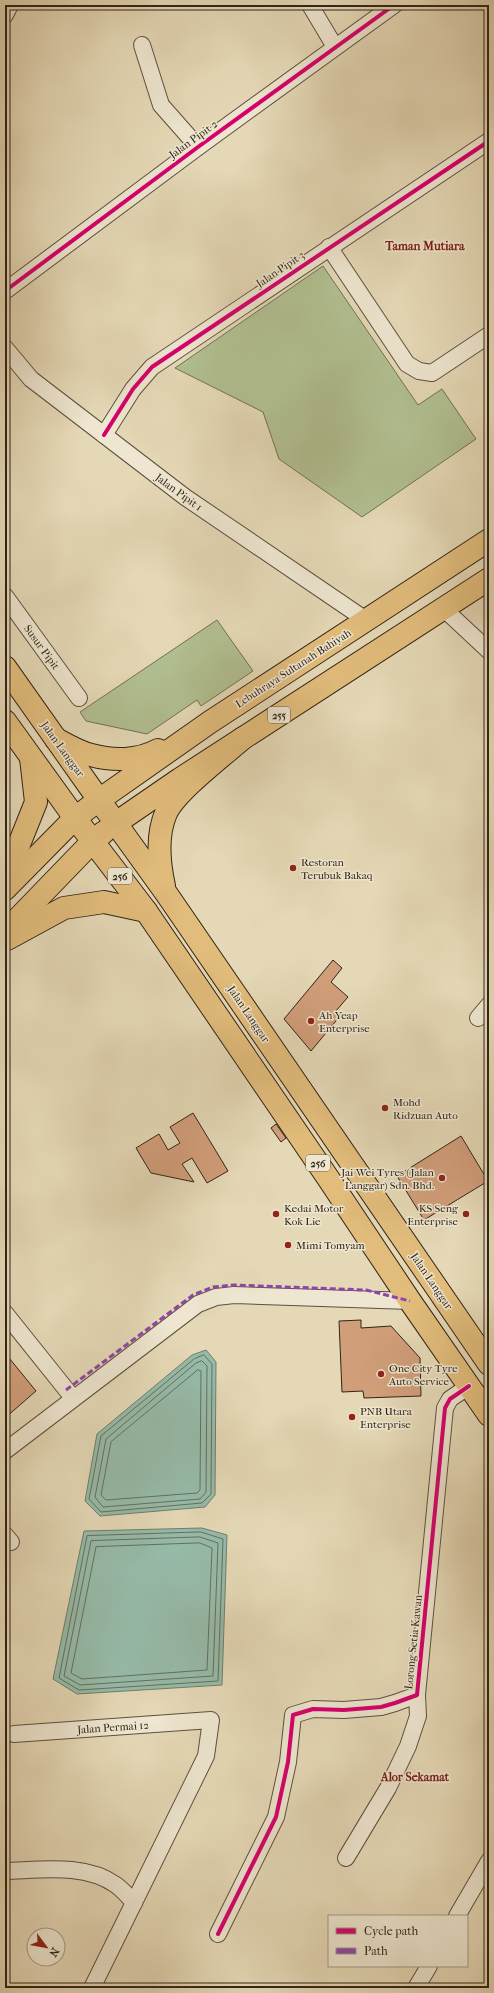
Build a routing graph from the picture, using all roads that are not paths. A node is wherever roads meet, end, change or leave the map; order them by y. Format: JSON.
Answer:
{"nodes":[{"id":1,"x":10,"y":5,"type":"edge"},
{"id":2,"x":310,"y":5,"type":"edge"},
{"id":3,"x":394,"y":5,"type":"edge"},
{"id":4,"x":5,"y":14,"type":"edge"},
{"id":5,"x":142,"y":45,"type":"dead end"},
{"id":6,"x":336,"y":47,"type":"junction"},
{"id":7,"x":489,"y":141,"type":"edge"},
{"id":8,"x":198,"y":147,"type":"junction"},
{"id":9,"x":329,"y":247,"type":"junction"},
{"id":10,"x":5,"y":291,"type":"edge"},
{"id":11,"x":489,"y":335,"type":"edge"},
{"id":12,"x":5,"y":348,"type":"edge"},
{"id":13,"x":104,"y":435,"type":"junction"},
{"id":14,"x":489,"y":540,"type":"edge"},
{"id":15,"x":469,"y":553,"type":"junction"},
{"id":16,"x":489,"y":579,"type":"edge"},
{"id":17,"x":5,"y":596,"type":"edge"},
{"id":18,"x":444,"y":610,"type":"junction"},
{"id":19,"x":374,"y":615,"type":"junction"},
{"id":20,"x":489,"y":651,"type":"edge"},
{"id":21,"x":5,"y":667,"type":"edge"},
{"id":22,"x":78,"y":698,"type":"dead end"},
{"id":23,"x":5,"y":721,"type":"edge"},
{"id":24,"x":210,"y":722,"type":"junction"},
{"id":25,"x":243,"y":738,"type":"junction"},
{"id":26,"x":55,"y":739,"type":"junction"},
{"id":27,"x":30,"y":758,"type":"junction"},
{"id":28,"x":99,"y":800,"type":"junction"},
{"id":29,"x":75,"y":818,"type":"junction"},
{"id":30,"x":116,"y":823,"type":"junction"},
{"id":31,"x":93,"y":841,"type":"junction"},
{"id":32,"x":5,"y":871,"type":"edge"},
{"id":33,"x":5,"y":889,"type":"edge"},
{"id":34,"x":166,"y":893,"type":"junction"},
{"id":35,"x":146,"y":911,"type":"junction"},
{"id":36,"x":5,"y":932,"type":"edge"},
{"id":37,"x":5,"y":940,"type":"edge"},
{"id":38,"x":489,"y":1005,"type":"edge"},
{"id":39,"x":478,"y":1018,"type":"dead end"},
{"id":40,"x":410,"y":1301,"type":"junction"},
{"id":41,"x":5,"y":1312,"type":"edge"},
{"id":42,"x":489,"y":1364,"type":"edge"},
{"id":43,"x":469,"y":1386,"type":"junction"},
{"id":44,"x":73,"y":1398,"type":"junction"},
{"id":45,"x":489,"y":1415,"type":"edge"},
{"id":46,"x":5,"y":1451,"type":"edge"},
{"id":47,"x":418,"y":1694,"type":"junction"},
{"id":48,"x":14,"y":1734,"type":"dead end"},
{"id":49,"x":346,"y":1858,"type":"dead end"},
{"id":50,"x":489,"y":1861,"type":"edge"},
{"id":51,"x":5,"y":1871,"type":"edge"},
{"id":52,"x":134,"y":1902,"type":"junction"},
{"id":53,"x":459,"y":1915,"type":"edge"},
{"id":54,"x":218,"y":1934,"type":"dead end"},
{"id":55,"x":428,"y":1967,"type":"edge"},
{"id":56,"x":92,"y":1988,"type":"edge"},
{"id":57,"x":416,"y":1988,"type":"edge"}],
"edges":[{"from":1,"to":4,"type":"street"},
{"from":2,"to":6,"type":"street"},
{"from":3,"to":6,"type":"street","name":"Jalan Pipit 2"},
{"from":5,"to":8,"type":"street"},
{"from":6,"to":8,"type":"street","name":"Jalan Pipit 2"},
{"from":7,"to":9,"type":"street","name":"Jalan Pipit 3"},
{"from":8,"to":10,"type":"street","name":"Jalan Pipit 2"},
{"from":9,"to":11,"type":"street"},
{"from":9,"to":13,"type":"street","name":"Jalan Pipit 3"},
{"from":12,"to":13,"type":"street","name":"Jalan Pipit 1"},
{"from":13,"to":19,"type":"street","name":"Jalan Pipit 1"},
{"from":14,"to":15,"type":"main road","name":"Lebuhraya Sultanah Bahiyah"},
{"from":15,"to":18,"type":"main road"},
{"from":15,"to":19,"type":"main road","name":"Lebuhraya Sultanah Bahiyah"},
{"from":16,"to":18,"type":"main road","number":"255"},
{"from":17,"to":22,"type":"street","name":"Susur Pipit"},
{"from":18,"to":19,"type":"main road"},
{"from":18,"to":20,"type":"street"},
{"from":18,"to":25,"type":"main road","number":"255"},
{"from":19,"to":24,"type":"main road","name":"Lebuhraya Sultanah Bahiyah"},
{"from":21,"to":26,"type":"main road","name":"Jalan Langgar","number":"256"},
{"from":23,"to":27,"type":"main road","number":"256"},
{"from":24,"to":26,"type":"main road"},
{"from":24,"to":28,"type":"main road","name":"Lebuhraya Sultanah Bahiyah"},
{"from":25,"to":30,"type":"main road","number":"255"},
{"from":25,"to":34,"type":"main road"},
{"from":26,"to":28,"type":"main road","name":"Jalan Langgar","number":"256"},
{"from":27,"to":29,"type":"main road","number":"256"},
{"from":27,"to":32,"type":"main road"},
{"from":28,"to":29,"type":"main road","name":"Lebuhraya Sultanah Bahiyah"},
{"from":28,"to":30,"type":"main road","name":"Jalan Langgar","number":"256"},
{"from":29,"to":31,"type":"main road","number":"256"},
{"from":29,"to":33,"type":"main road","name":"Lebuhraya Sultanah Bahiyah"},
{"from":30,"to":31,"type":"main road","number":"255"},
{"from":30,"to":34,"type":"main road","name":"Jalan Langgar","number":"256"},
{"from":31,"to":35,"type":"main road","number":"256"},
{"from":31,"to":36,"type":"main road"},
{"from":34,"to":42,"type":"main road","name":"Jalan Langgar","number":"256"},
{"from":35,"to":37,"type":"main road"},
{"from":35,"to":40,"type":"main road","number":"256"},
{"from":38,"to":39,"type":"street"},
{"from":40,"to":43,"type":"main road","number":"256"},
{"from":40,"to":44,"type":"street"},
{"from":41,"to":44,"type":"street"},
{"from":43,"to":45,"type":"main road","number":"256"},
{"from":43,"to":47,"type":"street","name":"Lorong Setia Kawan"},
{"from":44,"to":46,"type":"street"},
{"from":47,"to":49,"type":"street"},
{"from":47,"to":54,"type":"street","name":"Lorong Setia Kawan"},
{"from":48,"to":52,"type":"street","name":"Jalan Permai 12"},
{"from":50,"to":53,"type":"street"},
{"from":51,"to":52,"type":"street"},
{"from":52,"to":56,"type":"street"},
{"from":55,"to":57,"type":"street"}]}
